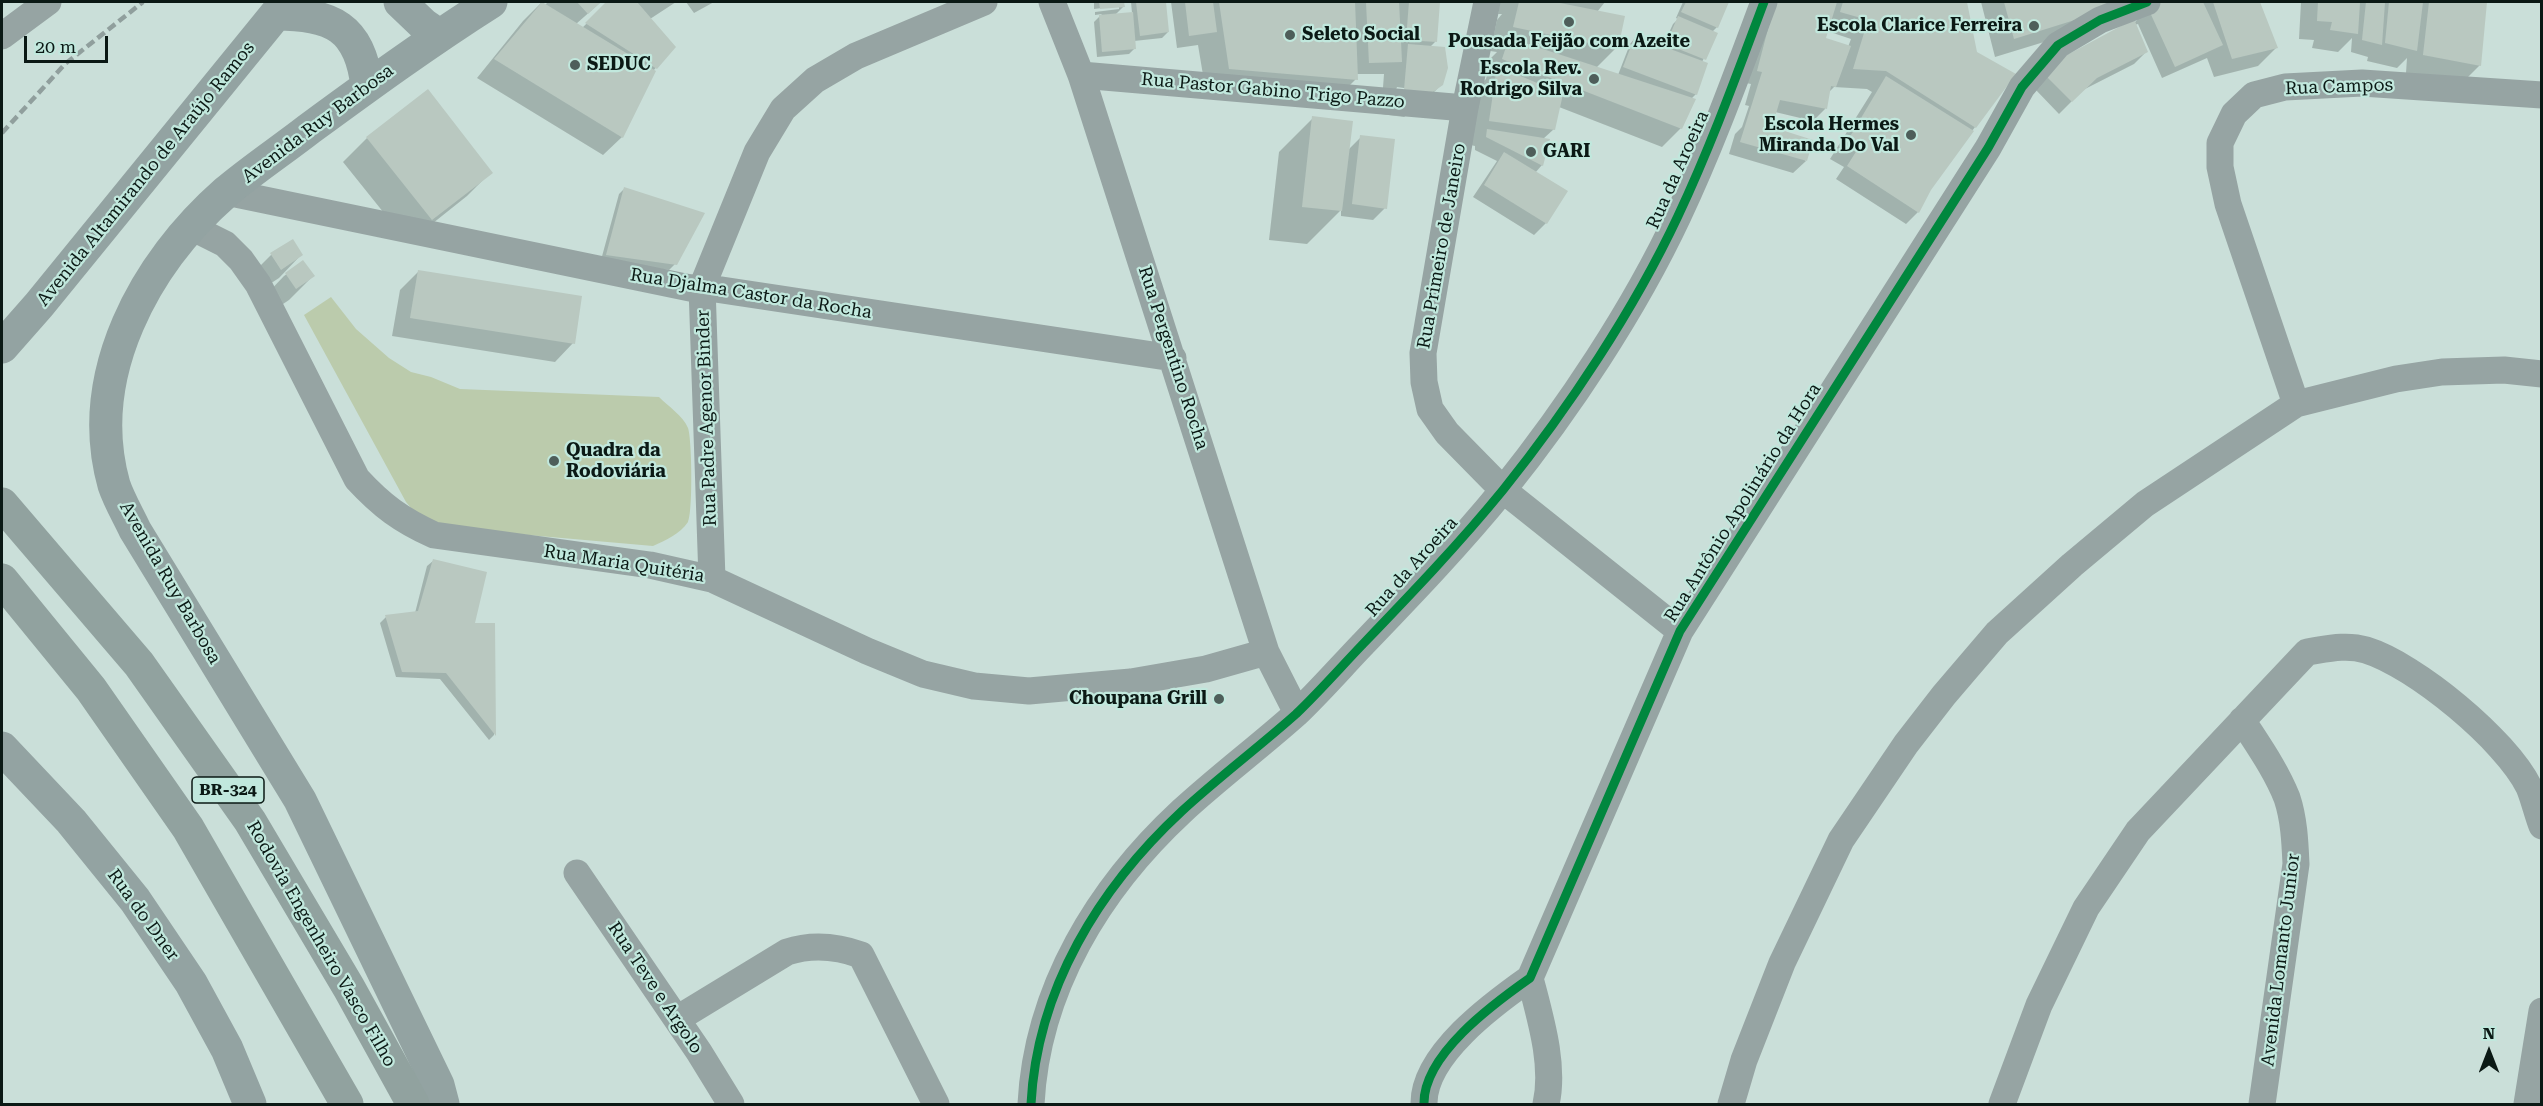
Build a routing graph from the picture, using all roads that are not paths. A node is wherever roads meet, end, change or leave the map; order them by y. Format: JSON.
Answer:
{"nodes":[{"id":1,"x":48,"y":2,"type":"edge"},
{"id":2,"x":400,"y":2,"type":"edge"},
{"id":3,"x":491,"y":2,"type":"edge"},
{"id":4,"x":984,"y":2,"type":"edge"},
{"id":5,"x":1052,"y":2,"type":"edge"},
{"id":6,"x":1487,"y":2,"type":"edge"},
{"id":7,"x":1764,"y":2,"type":"edge"},
{"id":8,"x":2147,"y":2,"type":"edge"},
{"id":9,"x":283,"y":8,"type":"edge"},
{"id":10,"x":439,"y":35,"type":"junction"},
{"id":11,"x":2,"y":36,"type":"edge"},
{"id":12,"x":1081,"y":75,"type":"junction"},
{"id":13,"x":367,"y":86,"type":"junction"},
{"id":14,"x":2541,"y":95,"type":"edge"},
{"id":15,"x":1465,"y":108,"type":"junction"},
{"id":16,"x":226,"y":192,"type":"junction"},
{"id":17,"x":192,"y":227,"type":"junction"},
{"id":18,"x":702,"y":287,"type":"junction"},
{"id":19,"x":2,"y":347,"type":"edge"},
{"id":20,"x":1173,"y":358,"type":"junction"},
{"id":21,"x":2541,"y":374,"type":"edge"},
{"id":22,"x":2296,"y":404,"type":"junction"},
{"id":23,"x":1503,"y":490,"type":"junction"},
{"id":24,"x":2,"y":504,"type":"edge"},
{"id":25,"x":712,"y":579,"type":"junction"},
{"id":26,"x":2,"y":580,"type":"edge"},
{"id":27,"x":1680,"y":631,"type":"junction"},
{"id":28,"x":1266,"y":652,"type":"junction"},
{"id":29,"x":1297,"y":713,"type":"junction"},
{"id":30,"x":2242,"y":720,"type":"junction"},
{"id":31,"x":2,"y":748,"type":"edge"},
{"id":32,"x":2541,"y":826,"type":"edge"},
{"id":33,"x":577,"y":873,"type":"dead end"},
{"id":34,"x":1530,"y":978,"type":"junction"},
{"id":35,"x":2541,"y":1011,"type":"edge"},
{"id":36,"x":677,"y":1019,"type":"junction"},
{"id":37,"x":250,"y":1104,"type":"edge"},
{"id":38,"x":347,"y":1104,"type":"edge"},
{"id":39,"x":413,"y":1104,"type":"edge"},
{"id":40,"x":443,"y":1104,"type":"edge"},
{"id":41,"x":731,"y":1104,"type":"edge"},
{"id":42,"x":936,"y":1104,"type":"edge"},
{"id":43,"x":1031,"y":1104,"type":"edge"},
{"id":44,"x":1424,"y":1104,"type":"edge"},
{"id":45,"x":1546,"y":1104,"type":"edge"},
{"id":46,"x":1731,"y":1104,"type":"edge"},
{"id":47,"x":2002,"y":1104,"type":"edge"},
{"id":48,"x":2262,"y":1104,"type":"edge"},
{"id":49,"x":2527,"y":1104,"type":"edge"}],
"edges":[{"from":1,"to":11,"type":"street"},
{"from":2,"to":10,"type":"main road"},
{"from":3,"to":10,"type":"main road","name":"Avenida Ruy Barbosa"},
{"from":4,"to":18,"type":"street","name":"Rua Padre Agenor Binder"},
{"from":5,"to":12,"type":"street","name":"Rua Pergentino Rocha"},
{"from":6,"to":15,"type":"street","name":"Rua Primeiro de Janeiro"},
{"from":7,"to":23,"type":"street","name":"Rua da Aroeira"},
{"from":8,"to":27,"type":"street","name":"Rua Antônio Apolinário da Hora"},
{"from":9,"to":13,"type":"main road"},
{"from":9,"to":19,"type":"main road","name":"Avenida Altamirando de Araújo Ramos"},
{"from":10,"to":13,"type":"main road","name":"Avenida Ruy Barbosa"},
{"from":12,"to":15,"type":"street","name":"Rua Pastor Gabino Trigo Pazzo"},
{"from":12,"to":20,"type":"street","name":"Rua Pergentino Rocha"},
{"from":13,"to":16,"type":"main road","name":"Avenida Ruy Barbosa"},
{"from":14,"to":22,"type":"street","name":"Rua Campos"},
{"from":15,"to":23,"type":"street","name":"Rua Primeiro de Janeiro"},
{"from":16,"to":17,"type":"main road","name":"Avenida Ruy Barbosa"},
{"from":16,"to":18,"type":"street","name":"Rua Djalma Castor da Rocha"},
{"from":17,"to":25,"type":"street","name":"Rua Maria Quitéria"},
{"from":17,"to":40,"type":"main road","name":"Avenida Ruy Barbosa"},
{"from":18,"to":20,"type":"street","name":"Rua Djalma Castor da Rocha"},
{"from":18,"to":25,"type":"street","name":"Rua Padre Agenor Binder"},
{"from":20,"to":28,"type":"street","name":"Rua Pergentino Rocha"},
{"from":21,"to":22,"type":"street"},
{"from":22,"to":46,"type":"street"},
{"from":23,"to":27,"type":"street","name":"Rua Primeiro de Janeiro"},
{"from":23,"to":29,"type":"street","name":"Rua da Aroeira"},
{"from":24,"to":39,"type":"highway","name":"Rodovia Engenheiro Vasco Filho","number":"BR-324"},
{"from":25,"to":28,"type":"street","name":"Rua Maria Quitéria"},
{"from":26,"to":38,"type":"highway","number":"BR-324"},
{"from":27,"to":34,"type":"street","name":"Rua Antônio Apolinário da Hora"},
{"from":28,"to":29,"type":"street","name":"Rua Pergentino Rocha"},
{"from":29,"to":43,"type":"street","name":"Rua da Aroeira"},
{"from":30,"to":32,"type":"street"},
{"from":30,"to":47,"type":"street"},
{"from":30,"to":48,"type":"street","name":"Avenida Lomanto Junior"},
{"from":31,"to":37,"type":"main road","name":"Rua do Dner"},
{"from":33,"to":36,"type":"street","name":"Rua Teve e Argolo"},
{"from":34,"to":44,"type":"street"},
{"from":34,"to":45,"type":"street"},
{"from":35,"to":49,"type":"street"},
{"from":36,"to":41,"type":"street","name":"Rua Teve e Argolo"},
{"from":36,"to":42,"type":"street"}]}
